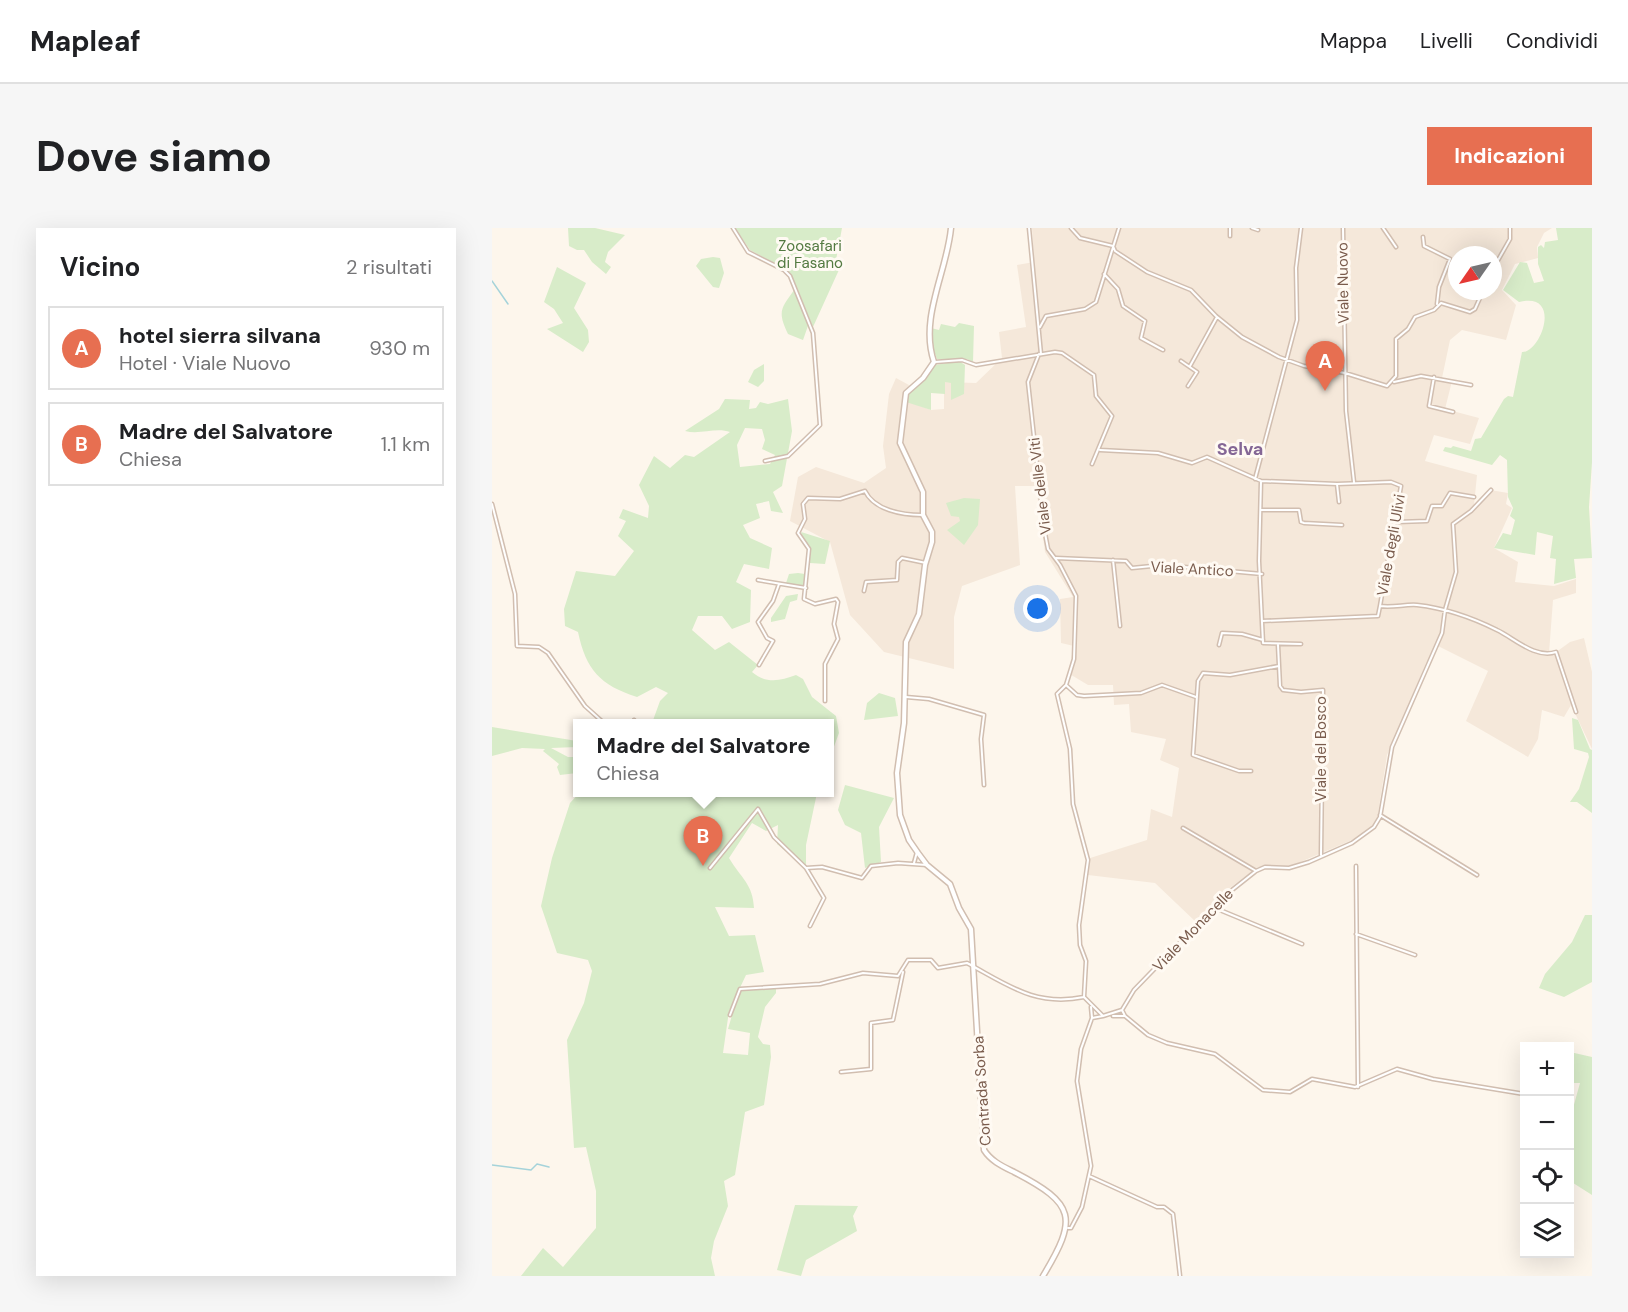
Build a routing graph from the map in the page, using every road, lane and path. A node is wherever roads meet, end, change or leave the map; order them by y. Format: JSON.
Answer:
{"nodes":[{"id":1,"x":733,"y":228,"type":"edge"},
{"id":2,"x":951,"y":228,"type":"edge"},
{"id":3,"x":1029,"y":228,"type":"edge"},
{"id":4,"x":1071,"y":228,"type":"edge"},
{"id":5,"x":1119,"y":228,"type":"edge"},
{"id":6,"x":1230,"y":228,"type":"edge"},
{"id":7,"x":1252,"y":228,"type":"edge"},
{"id":8,"x":1301,"y":228,"type":"edge"},
{"id":9,"x":1343,"y":228,"type":"edge"},
{"id":10,"x":1510,"y":228,"type":"edge"},
{"id":11,"x":1385,"y":229,"type":"edge"},
{"id":12,"x":1258,"y":230,"type":"dead end"},
{"id":13,"x":1230,"y":236,"type":"dead end"},
{"id":14,"x":1423,"y":237,"type":"dead end"},
{"id":15,"x":1113,"y":246,"type":"junction"},
{"id":16,"x":1396,"y":247,"type":"dead end"},
{"id":17,"x":1502,"y":253,"type":"edge"},
{"id":18,"x":1104,"y":274,"type":"junction"},
{"id":19,"x":1479,"y":300,"type":"edge"},
{"id":20,"x":1437,"y":304,"type":"junction"},
{"id":21,"x":1217,"y":317,"type":"junction"},
{"id":22,"x":1041,"y":327,"type":"junction"},
{"id":23,"x":1163,"y":350,"type":"dead end"},
{"id":24,"x":1042,"y":354,"type":"junction"},
{"id":25,"x":1286,"y":360,"type":"junction"},
{"id":26,"x":1181,"y":361,"type":"dead end"},
{"id":27,"x":934,"y":362,"type":"junction"},
{"id":28,"x":1190,"y":366,"type":"junction"},
{"id":29,"x":1345,"y":373,"type":"junction"},
{"id":30,"x":1434,"y":377,"type":"junction"},
{"id":31,"x":1391,"y":383,"type":"junction"},
{"id":32,"x":1471,"y":385,"type":"dead end"},
{"id":33,"x":1188,"y":386,"type":"dead end"},
{"id":34,"x":1453,"y":412,"type":"dead end"},
{"id":35,"x":1100,"y":450,"type":"junction"},
{"id":36,"x":765,"y":461,"type":"dead end"},
{"id":37,"x":1092,"y":464,"type":"dead end"},
{"id":38,"x":1255,"y":479,"type":"junction"},
{"id":39,"x":1261,"y":481,"type":"junction"},
{"id":40,"x":1354,"y":482,"type":"junction"},
{"id":41,"x":1337,"y":484,"type":"junction"},
{"id":42,"x":1491,"y":490,"type":"dead end"},
{"id":43,"x":1474,"y":497,"type":"dead end"},
{"id":44,"x":1339,"y":502,"type":"dead end"},
{"id":45,"x":492,"y":504,"type":"edge"},
{"id":46,"x":1261,"y":510,"type":"junction"},
{"id":47,"x":923,"y":515,"type":"junction"},
{"id":48,"x":1396,"y":522,"type":"junction"},
{"id":49,"x":1342,"y":525,"type":"dead end"},
{"id":50,"x":1054,"y":558,"type":"junction"},
{"id":51,"x":1113,"y":560,"type":"junction"},
{"id":52,"x":926,"y":563,"type":"junction"},
{"id":53,"x":1262,"y":574,"type":"junction"},
{"id":54,"x":758,"y":580,"type":"dead end"},
{"id":55,"x":779,"y":584,"type":"junction"},
{"id":56,"x":806,"y":588,"type":"junction"},
{"id":57,"x":864,"y":591,"type":"dead end"},
{"id":58,"x":1380,"y":606,"type":"junction"},
{"id":59,"x":1445,"y":610,"type":"junction"},
{"id":60,"x":1262,"y":621,"type":"junction"},
{"id":61,"x":1120,"y":626,"type":"dead end"},
{"id":62,"x":1263,"y":640,"type":"junction"},
{"id":63,"x":1301,"y":644,"type":"dead end"},
{"id":64,"x":1219,"y":645,"type":"dead end"},
{"id":65,"x":1278,"y":645,"type":"junction"},
{"id":66,"x":759,"y":665,"type":"dead end"},
{"id":67,"x":1279,"y":666,"type":"junction"},
{"id":68,"x":1066,"y":685,"type":"junction"},
{"id":69,"x":904,"y":697,"type":"junction"},
{"id":70,"x":1197,"y":697,"type":"junction"},
{"id":71,"x":825,"y":701,"type":"dead end"},
{"id":72,"x":1576,"y":712,"type":"dead end"},
{"id":73,"x":600,"y":719,"type":"edge"},
{"id":74,"x":1251,"y":771,"type":"dead end"},
{"id":75,"x":984,"y":785,"type":"dead end"},
{"id":76,"x":1380,"y":815,"type":"junction"},
{"id":77,"x":1183,"y":828,"type":"dead end"},
{"id":78,"x":917,"y":852,"type":"junction"},
{"id":79,"x":1321,"y":857,"type":"junction"},
{"id":80,"x":914,"y":862,"type":"junction"},
{"id":81,"x":927,"y":865,"type":"junction"},
{"id":82,"x":1356,"y":866,"type":"dead end"},
{"id":83,"x":710,"y":868,"type":"dead end"},
{"id":84,"x":806,"y":868,"type":"junction"},
{"id":85,"x":1256,"y":871,"type":"junction"},
{"id":86,"x":1477,"y":875,"type":"dead end"},
{"id":87,"x":1215,"y":908,"type":"junction"},
{"id":88,"x":810,"y":926,"type":"dead end"},
{"id":89,"x":1356,"y":934,"type":"junction"},
{"id":90,"x":1302,"y":944,"type":"dead end"},
{"id":91,"x":1415,"y":955,"type":"dead end"},
{"id":92,"x":975,"y":967,"type":"junction"},
{"id":93,"x":903,"y":972,"type":"junction"},
{"id":94,"x":1084,"y":997,"type":"junction"},
{"id":95,"x":1091,"y":1005,"type":"junction"},
{"id":96,"x":1122,"y":1010,"type":"junction"},
{"id":97,"x":730,"y":1015,"type":"dead end"},
{"id":98,"x":1103,"y":1016,"type":"junction"},
{"id":99,"x":1111,"y":1016,"type":"junction"},
{"id":100,"x":1125,"y":1016,"type":"junction"},
{"id":101,"x":1092,"y":1018,"type":"junction"},
{"id":102,"x":841,"y":1072,"type":"dead end"},
{"id":103,"x":1358,"y":1087,"type":"junction"},
{"id":104,"x":1520,"y":1093,"type":"edge"},
{"id":105,"x":1089,"y":1176,"type":"junction"},
{"id":106,"x":1068,"y":1228,"type":"junction"},
{"id":107,"x":1043,"y":1276,"type":"edge"},
{"id":108,"x":1180,"y":1276,"type":"edge"}],
"edges":[{"from":1,"to":36,"type":"street"},
{"from":2,"to":27,"type":"street"},
{"from":3,"to":22,"type":"street","name":"Viale delle Viti"},
{"from":4,"to":15,"type":"street"},
{"from":5,"to":15,"type":"street"},
{"from":6,"to":13,"type":"street"},
{"from":7,"to":12,"type":"street"},
{"from":8,"to":25,"type":"street"},
{"from":9,"to":29,"type":"street","name":"Viale Nuovo"},
{"from":10,"to":17,"type":"street"},
{"from":11,"to":16,"type":"street"},
{"from":14,"to":20,"type":"street"},
{"from":15,"to":18,"type":"street"},
{"from":15,"to":21,"type":"street"},
{"from":18,"to":22,"type":"street"},
{"from":18,"to":23,"type":"street"},
{"from":19,"to":20,"type":"street"},
{"from":20,"to":31,"type":"street"},
{"from":21,"to":25,"type":"street"},
{"from":21,"to":28,"type":"street"},
{"from":22,"to":24,"type":"street","name":"Viale delle Viti"},
{"from":24,"to":27,"type":"street"},
{"from":24,"to":35,"type":"street"},
{"from":24,"to":50,"type":"street","name":"Viale delle Viti"},
{"from":25,"to":29,"type":"street"},
{"from":25,"to":38,"type":"street"},
{"from":26,"to":28,"type":"street"},
{"from":27,"to":47,"type":"street"},
{"from":28,"to":33,"type":"street"},
{"from":29,"to":31,"type":"street"},
{"from":29,"to":40,"type":"street","name":"Viale Nuovo"},
{"from":30,"to":31,"type":"street"},
{"from":30,"to":32,"type":"street"},
{"from":30,"to":34,"type":"street"},
{"from":35,"to":37,"type":"street"},
{"from":35,"to":38,"type":"street"},
{"from":38,"to":39,"type":"street"},
{"from":39,"to":41,"type":"street"},
{"from":39,"to":46,"type":"street"},
{"from":40,"to":41,"type":"street"},
{"from":40,"to":48,"type":"street","name":"Viale degli Ulivi"},
{"from":41,"to":44,"type":"street"},
{"from":42,"to":59,"type":"street"},
{"from":43,"to":48,"type":"street"},
{"from":45,"to":73,"type":"street"},
{"from":46,"to":49,"type":"street"},
{"from":46,"to":53,"type":"street"},
{"from":47,"to":52,"type":"street"},
{"from":47,"to":56,"type":"street"},
{"from":48,"to":58,"type":"street","name":"Viale degli Ulivi"},
{"from":50,"to":51,"type":"street","name":"Viale Antico"},
{"from":50,"to":68,"type":"street","name":"Viale delle Viti"},
{"from":51,"to":53,"type":"street","name":"Viale Antico"},
{"from":51,"to":61,"type":"street"},
{"from":52,"to":57,"type":"street"},
{"from":52,"to":69,"type":"street"},
{"from":53,"to":60,"type":"street"},
{"from":54,"to":55,"type":"street"},
{"from":55,"to":56,"type":"street"},
{"from":55,"to":66,"type":"street"},
{"from":56,"to":71,"type":"street"},
{"from":58,"to":59,"type":"street"},
{"from":58,"to":60,"type":"street"},
{"from":59,"to":72,"type":"street"},
{"from":59,"to":76,"type":"street"},
{"from":60,"to":62,"type":"street"},
{"from":62,"to":64,"type":"street"},
{"from":62,"to":65,"type":"street"},
{"from":63,"to":65,"type":"street"},
{"from":65,"to":67,"type":"street","name":"Viale del Bosco"},
{"from":67,"to":70,"type":"street"},
{"from":67,"to":79,"type":"street","name":"Viale del Bosco"},
{"from":68,"to":70,"type":"street"},
{"from":68,"to":94,"type":"street","name":"Viale delle Viti"},
{"from":69,"to":75,"type":"street"},
{"from":69,"to":78,"type":"street"},
{"from":70,"to":74,"type":"street"},
{"from":76,"to":79,"type":"street"},
{"from":76,"to":86,"type":"street"},
{"from":77,"to":85,"type":"street"},
{"from":78,"to":80,"type":"street"},
{"from":78,"to":81,"type":"street"},
{"from":79,"to":85,"type":"street"},
{"from":80,"to":81,"type":"street"},
{"from":80,"to":84,"type":"street"},
{"from":81,"to":92,"type":"street"},
{"from":82,"to":89,"type":"street"},
{"from":83,"to":84,"type":"street"},
{"from":84,"to":88,"type":"street"},
{"from":85,"to":87,"type":"street","name":"Viale Monacelle"},
{"from":87,"to":90,"type":"street"},
{"from":87,"to":96,"type":"street","name":"Viale Monacelle"},
{"from":89,"to":91,"type":"street"},
{"from":89,"to":103,"type":"street"},
{"from":92,"to":93,"type":"street"},
{"from":92,"to":94,"type":"street"},
{"from":92,"to":106,"type":"street","name":"Contrada Sorba"},
{"from":93,"to":97,"type":"street"},
{"from":93,"to":102,"type":"street"},
{"from":94,"to":95,"type":"street"},
{"from":95,"to":98,"type":"street"},
{"from":95,"to":101,"type":"street"},
{"from":96,"to":99,"type":"street","name":"Viale Monacelle"},
{"from":96,"to":100,"type":"street"},
{"from":98,"to":99,"type":"street","name":"Viale Monacelle"},
{"from":98,"to":101,"type":"street","name":"Viale Monacelle"},
{"from":99,"to":100,"type":"street"},
{"from":100,"to":103,"type":"street"},
{"from":101,"to":105,"type":"street"},
{"from":103,"to":104,"type":"street"},
{"from":105,"to":106,"type":"street"},
{"from":105,"to":108,"type":"street"},
{"from":106,"to":107,"type":"street"}]}
